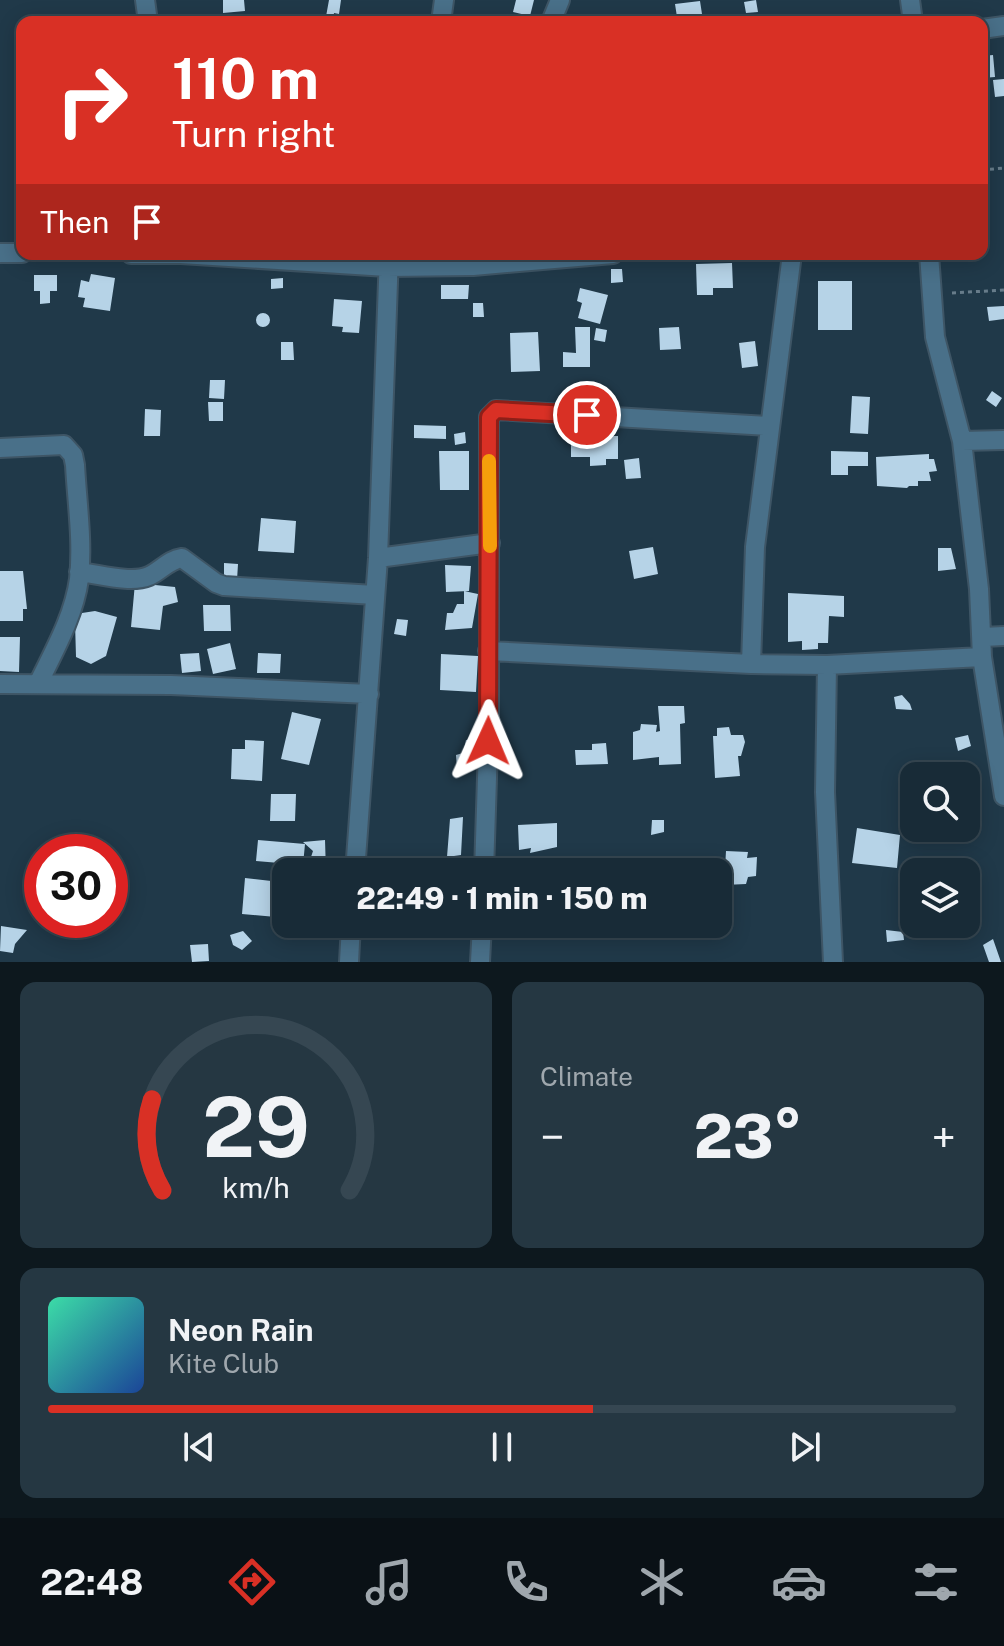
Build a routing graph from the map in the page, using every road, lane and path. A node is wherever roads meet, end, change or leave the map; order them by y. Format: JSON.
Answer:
{"nodes":[{"id":1,"x":395,"y":260,"type":"edge"},
{"id":2,"x":543,"y":260,"type":"edge"},
{"id":3,"x":791,"y":260,"type":"edge"},
{"id":4,"x":929,"y":260,"type":"edge"},
{"id":5,"x":1004,"y":290,"type":"edge"},
{"id":6,"x":930,"y":295,"type":"junction"},
{"id":7,"x":770,"y":426,"type":"junction"},
{"id":8,"x":1004,"y":440,"type":"edge"},
{"id":9,"x":962,"y":441,"type":"junction"},
{"id":10,"x":0,"y":448,"type":"edge"},
{"id":11,"x":490,"y":543,"type":"junction"},
{"id":12,"x":378,"y":558,"type":"junction"},
{"id":13,"x":79,"y":572,"type":"junction"},
{"id":14,"x":375,"y":595,"type":"junction"},
{"id":15,"x":1004,"y":636,"type":"edge"},
{"id":16,"x":983,"y":637,"type":"junction"},
{"id":17,"x":488,"y":651,"type":"junction"},
{"id":18,"x":982,"y":657,"type":"junction"},
{"id":19,"x":751,"y":664,"type":"junction"},
{"id":20,"x":827,"y":665,"type":"junction"},
{"id":21,"x":0,"y":684,"type":"edge"},
{"id":22,"x":38,"y":684,"type":"junction"},
{"id":23,"x":369,"y":694,"type":"junction"},
{"id":24,"x":1003,"y":786,"type":"edge"},
{"id":25,"x":356,"y":858,"type":"edge"},
{"id":26,"x":484,"y":858,"type":"edge"},
{"id":27,"x":350,"y":938,"type":"edge"},
{"id":28,"x":481,"y":938,"type":"edge"},
{"id":29,"x":349,"y":962,"type":"edge"},
{"id":30,"x":480,"y":962,"type":"edge"},
{"id":31,"x":833,"y":962,"type":"edge"}],
"edges":[{"from":1,"to":2,"type":"street"},
{"from":1,"to":12,"type":"street"},
{"from":3,"to":7,"type":"street"},
{"from":4,"to":6,"type":"street"},
{"from":5,"to":6,"type":"path"},
{"from":6,"to":9,"type":"street"},
{"from":7,"to":11,"type":"street"},
{"from":7,"to":19,"type":"street"},
{"from":8,"to":9,"type":"street"},
{"from":9,"to":16,"type":"street"},
{"from":10,"to":13,"type":"street"},
{"from":11,"to":12,"type":"street"},
{"from":11,"to":17,"type":"street"},
{"from":12,"to":14,"type":"street"},
{"from":13,"to":14,"type":"street"},
{"from":13,"to":22,"type":"street"},
{"from":14,"to":23,"type":"street"},
{"from":15,"to":16,"type":"street"},
{"from":16,"to":18,"type":"street"},
{"from":17,"to":19,"type":"street"},
{"from":17,"to":26,"type":"street"},
{"from":18,"to":20,"type":"street"},
{"from":18,"to":24,"type":"street"},
{"from":19,"to":20,"type":"street"},
{"from":20,"to":31,"type":"street"},
{"from":21,"to":22,"type":"street"},
{"from":22,"to":23,"type":"street"},
{"from":23,"to":25,"type":"street"},
{"from":27,"to":29,"type":"street"},
{"from":28,"to":30,"type":"street"}]}
